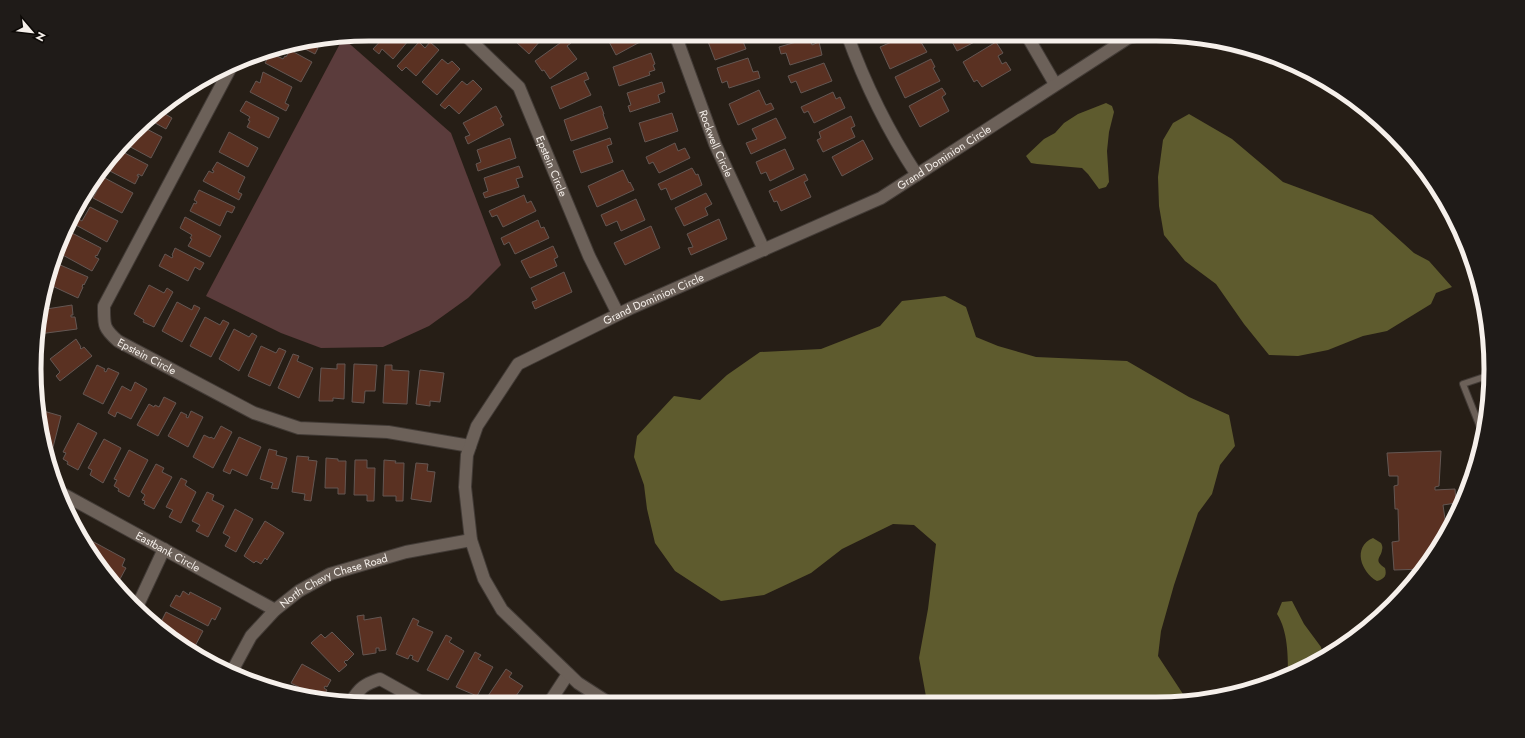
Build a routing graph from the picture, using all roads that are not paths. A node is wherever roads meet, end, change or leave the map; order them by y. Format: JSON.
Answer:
{"nodes":[{"id":1,"x":471,"y":41,"type":"edge"},
{"id":2,"x":678,"y":41,"type":"edge"},
{"id":3,"x":849,"y":41,"type":"edge"},
{"id":4,"x":1030,"y":41,"type":"edge"},
{"id":5,"x":1123,"y":41,"type":"edge"},
{"id":6,"x":227,"y":74,"type":"edge"},
{"id":7,"x":1055,"y":84,"type":"junction"},
{"id":8,"x":917,"y":176,"type":"junction"},
{"id":9,"x":764,"y":250,"type":"junction"},
{"id":10,"x":618,"y":314,"type":"junction"},
{"id":11,"x":1484,"y":377,"type":"edge"},
{"id":12,"x":1479,"y":425,"type":"edge"},
{"id":13,"x":470,"y":446,"type":"junction"},
{"id":14,"x":66,"y":496,"type":"edge"},
{"id":15,"x":471,"y":540,"type":"junction"},
{"id":16,"x":164,"y":549,"type":"junction"},
{"id":17,"x":139,"y":603,"type":"edge"},
{"id":18,"x":275,"y":610,"type":"junction"},
{"id":19,"x":234,"y":668,"type":"edge"},
{"id":20,"x":568,"y":674,"type":"junction"},
{"id":21,"x":354,"y":696,"type":"edge"},
{"id":22,"x":412,"y":697,"type":"edge"},
{"id":23,"x":553,"y":697,"type":"edge"},
{"id":24,"x":600,"y":697,"type":"edge"}],
"edges":[{"from":1,"to":10,"type":"street","name":"Epstein Circle"},
{"from":2,"to":9,"type":"street","name":"Rockwell Circle"},
{"from":3,"to":8,"type":"street"},
{"from":4,"to":7,"type":"street"},
{"from":5,"to":7,"type":"street","name":"Grand Dominion Circle"},
{"from":6,"to":13,"type":"street","name":"Epstein Circle"},
{"from":7,"to":8,"type":"street","name":"Grand Dominion Circle"},
{"from":8,"to":9,"type":"street","name":"Grand Dominion Circle"},
{"from":9,"to":10,"type":"street","name":"Grand Dominion Circle"},
{"from":10,"to":13,"type":"street","name":"Grand Dominion Circle"},
{"from":11,"to":12,"type":"lane"},
{"from":13,"to":15,"type":"street","name":"Grand Dominion Circle"},
{"from":14,"to":16,"type":"street","name":"Eastbank Circle"},
{"from":15,"to":18,"type":"street","name":"North Chevy Chase Road"},
{"from":15,"to":20,"type":"street","name":"Grand Dominion Circle"},
{"from":16,"to":17,"type":"street"},
{"from":16,"to":18,"type":"street","name":"Eastbank Circle"},
{"from":18,"to":19,"type":"street","name":"North Chevy Chase Road"},
{"from":20,"to":23,"type":"street"},
{"from":20,"to":24,"type":"street","name":"Grand Dominion Circle"},
{"from":21,"to":22,"type":"street"}]}
